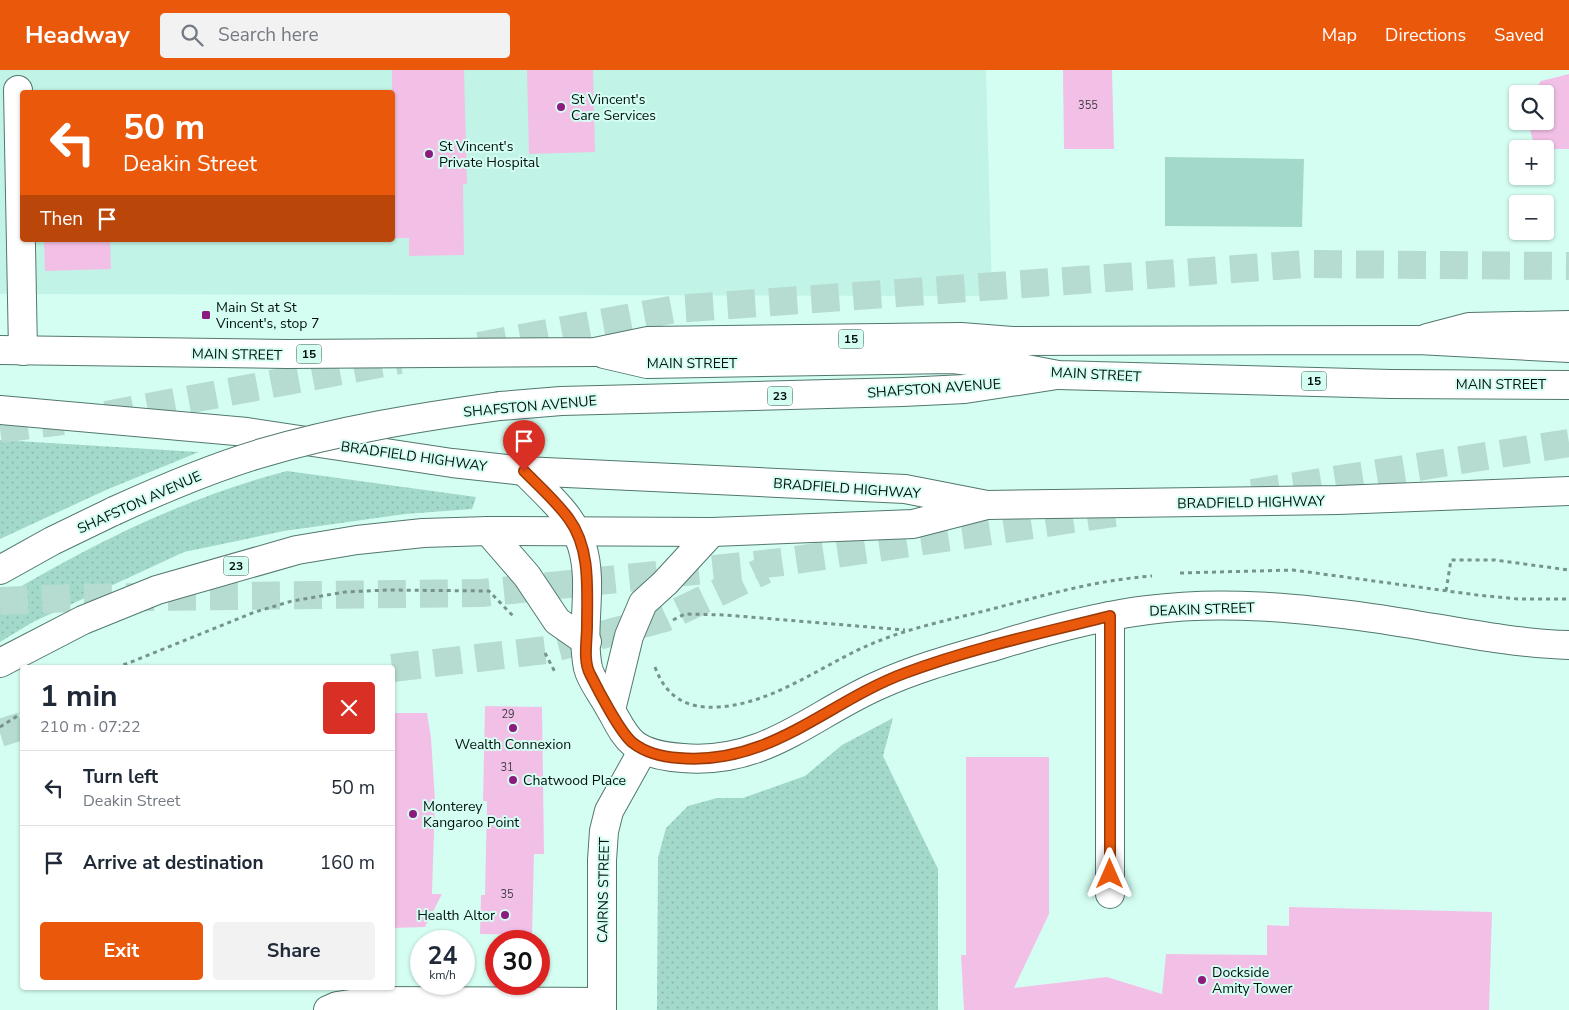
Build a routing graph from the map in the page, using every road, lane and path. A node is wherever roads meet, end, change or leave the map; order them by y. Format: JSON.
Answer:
{"nodes":[{"id":1,"x":18,"y":90,"type":"dead end"},
{"id":2,"x":1569,"y":325,"type":"edge"},
{"id":3,"x":1418,"y":340,"type":"junction"},
{"id":4,"x":1569,"y":348,"type":"edge"},
{"id":5,"x":11,"y":350,"type":"edge"},
{"id":6,"x":595,"y":352,"type":"junction"},
{"id":7,"x":1058,"y":375,"type":"junction"},
{"id":8,"x":1569,"y":385,"type":"edge"},
{"id":9,"x":0,"y":410,"type":"edge"},
{"id":10,"x":524,"y":471,"type":"junction"},
{"id":11,"x":1569,"y":491,"type":"edge"},
{"id":12,"x":986,"y":505,"type":"junction"},
{"id":13,"x":576,"y":530,"type":"junction"},
{"id":14,"x":488,"y":531,"type":"junction"},
{"id":15,"x":712,"y":532,"type":"junction"},
{"id":16,"x":0,"y":570,"type":"edge"},
{"id":17,"x":1569,"y":570,"type":"edge"},
{"id":18,"x":1176,"y":573,"type":"dead end"},
{"id":19,"x":1158,"y":575,"type":"dead end"},
{"id":20,"x":1446,"y":591,"type":"junction"},
{"id":21,"x":543,"y":597,"type":"junction"},
{"id":22,"x":1569,"y":599,"type":"edge"},
{"id":23,"x":642,"y":603,"type":"junction"},
{"id":24,"x":1110,"y":616,"type":"junction"},
{"id":25,"x":907,"y":630,"type":"junction"},
{"id":26,"x":586,"y":642,"type":"junction"},
{"id":27,"x":1569,"y":645,"type":"edge"},
{"id":28,"x":0,"y":663,"type":"edge"},
{"id":29,"x":654,"y":663,"type":"dead end"},
{"id":30,"x":123,"y":665,"type":"edge"},
{"id":31,"x":611,"y":710,"type":"junction"},
{"id":32,"x":20,"y":714,"type":"edge"},
{"id":33,"x":0,"y":727,"type":"edge"},
{"id":34,"x":643,"y":750,"type":"junction"},
{"id":35,"x":1110,"y":894,"type":"dead end"},
{"id":36,"x":602,"y":1006,"type":"edge"},
{"id":37,"x":328,"y":1010,"type":"edge"}],
"edges":[{"from":1,"to":5,"type":"main road"},
{"from":2,"to":3,"type":"main road","name":"MAIN STREET"},
{"from":3,"to":4,"type":"main road","name":"MAIN STREET","number":"15"},
{"from":3,"to":6,"type":"main road","name":"MAIN STREET","number":"15"},
{"from":5,"to":6,"type":"main road","name":"MAIN STREET","number":"15"},
{"from":6,"to":7,"type":"main road","name":"MAIN STREET","number":"15"},
{"from":7,"to":8,"type":"main road","name":"MAIN STREET","number":"15"},
{"from":7,"to":16,"type":"main road","name":"SHAFSTON AVENUE","number":"23","bridge":true},
{"from":9,"to":10,"type":"main road","name":"BRADFIELD HIGHWAY"},
{"from":10,"to":12,"type":"main road","name":"BRADFIELD HIGHWAY"},
{"from":10,"to":13,"type":"main road","name":"DEAKIN STREET"},
{"from":11,"to":12,"type":"main road","name":"BRADFIELD HIGHWAY"},
{"from":12,"to":15,"type":"main road","number":"23"},
{"from":13,"to":14,"type":"main road","number":"23"},
{"from":13,"to":15,"type":"main road","number":"23"},
{"from":13,"to":26,"type":"main road","name":"DEAKIN STREET"},
{"from":14,"to":21,"type":"main road"},
{"from":14,"to":28,"type":"main road","number":"23"},
{"from":15,"to":23,"type":"main road"},
{"from":17,"to":20,"type":"path"},
{"from":18,"to":20,"type":"path"},
{"from":19,"to":25,"type":"path"},
{"from":20,"to":22,"type":"path"},
{"from":21,"to":26,"type":"main road"},
{"from":21,"to":30,"type":"path"},
{"from":23,"to":25,"type":"path"},
{"from":23,"to":31,"type":"main road"},
{"from":24,"to":27,"type":"main road","name":"DEAKIN STREET"},
{"from":24,"to":34,"type":"main road","name":"DEAKIN STREET"},
{"from":24,"to":35,"type":"main road"},
{"from":25,"to":29,"type":"path"},
{"from":26,"to":31,"type":"main road","name":"DEAKIN STREET"},
{"from":31,"to":34,"type":"main road","name":"DEAKIN STREET"},
{"from":32,"to":33,"type":"path"},
{"from":34,"to":36,"type":"main road","name":"CAIRNS STREET"},
{"from":36,"to":37,"type":"main road"}]}
